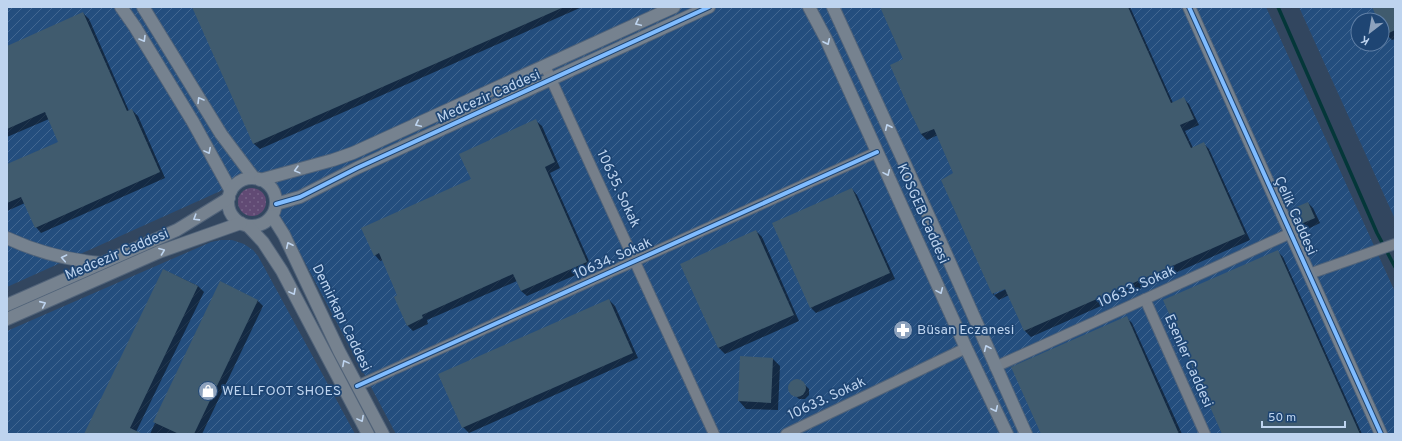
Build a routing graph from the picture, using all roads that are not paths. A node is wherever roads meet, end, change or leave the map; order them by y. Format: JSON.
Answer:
{"nodes":[{"id":1,"x":121,"y":7,"type":"edge"},
{"id":2,"x":143,"y":7,"type":"edge"},
{"id":3,"x":674,"y":7,"type":"edge"},
{"id":4,"x":710,"y":7,"type":"edge"},
{"id":5,"x":809,"y":7,"type":"edge"},
{"id":6,"x":833,"y":7,"type":"edge"},
{"id":7,"x":1189,"y":7,"type":"edge"},
{"id":8,"x":545,"y":66,"type":"junction"},
{"id":9,"x":552,"y":80,"type":"junction"},
{"id":10,"x":877,"y":152,"type":"junction"},
{"id":11,"x":257,"y":179,"type":"junction"},
{"id":12,"x":230,"y":194,"type":"junction"},
{"id":13,"x":276,"y":204,"type":"junction"},
{"id":14,"x":272,"y":216,"type":"junction"},
{"id":15,"x":244,"y":224,"type":"junction"},
{"id":16,"x":1291,"y":233,"type":"junction"},
{"id":17,"x":7,"y":238,"type":"edge"},
{"id":18,"x":1395,"y":244,"type":"edge"},
{"id":19,"x":635,"y":261,"type":"junction"},
{"id":20,"x":103,"y":263,"type":"junction"},
{"id":21,"x":1309,"y":274,"type":"junction"},
{"id":22,"x":1145,"y":299,"type":"junction"},
{"id":23,"x":8,"y":312,"type":"edge"},
{"id":24,"x":966,"y":348,"type":"junction"},
{"id":25,"x":996,"y":367,"type":"junction"},
{"id":26,"x":357,"y":386,"type":"junction"},
{"id":27,"x":368,"y":434,"type":"edge"},
{"id":28,"x":383,"y":434,"type":"edge"},
{"id":29,"x":714,"y":434,"type":"edge"},
{"id":30,"x":786,"y":434,"type":"edge"},
{"id":31,"x":1007,"y":434,"type":"edge"},
{"id":32,"x":1026,"y":434,"type":"edge"},
{"id":33,"x":1205,"y":434,"type":"edge"},
{"id":34,"x":1381,"y":434,"type":"edge"}],
"edges":[{"from":1,"to":12,"type":"street","one_way":true},
{"from":11,"to":2,"type":"street","one_way":true},
{"from":3,"to":8,"type":"street","name":"Medcezir Caddesi","one_way":true},
{"from":4,"to":9,"type":"street","name":"Medcezir Caddesi"},
{"from":5,"to":10,"type":"street","name":"KOSGEB Caddesi","one_way":true},
{"from":25,"to":6,"type":"street","name":"KOSGEB Caddesi","one_way":true},
{"from":7,"to":16,"type":"street","name":"Çelik Caddesi"},
{"from":8,"to":9,"type":"street","name":"10635. Sokak"},
{"from":8,"to":11,"type":"street","name":"Medcezir Caddesi","one_way":true},
{"from":9,"to":13,"type":"street","name":"Medcezir Caddesi"},
{"from":9,"to":19,"type":"street","name":"10635. Sokak"},
{"from":10,"to":19,"type":"street","name":"10634. Sokak"},
{"from":10,"to":24,"type":"street","name":"KOSGEB Caddesi","one_way":true},
{"from":11,"to":12,"type":"street"},
{"from":11,"to":13,"type":"street"},
{"from":12,"to":15,"type":"street"},
{"from":12,"to":20,"type":"street","name":"Medcezir Caddesi","one_way":true},
{"from":13,"to":14,"type":"street"},
{"from":14,"to":15,"type":"street"},
{"from":26,"to":14,"type":"street","name":"Demirkapı Caddesi","one_way":true},
{"from":23,"to":15,"type":"street","name":"Medcezir Caddesi","one_way":true},
{"from":15,"to":27,"type":"street","name":"Demirkapı Caddesi","one_way":true},
{"from":16,"to":21,"type":"street","name":"Çelik Caddesi"},
{"from":16,"to":22,"type":"street","name":"10633. Sokak"},
{"from":20,"to":17,"type":"street","one_way":true},
{"from":18,"to":21,"type":"street"},
{"from":19,"to":26,"type":"street","name":"10634. Sokak"},
{"from":19,"to":29,"type":"street","name":"10635. Sokak"},
{"from":20,"to":23,"type":"street","name":"Medcezir Caddesi"},
{"from":21,"to":34,"type":"street","name":"Çelik Caddesi"},
{"from":22,"to":25,"type":"street","name":"10633. Sokak"},
{"from":22,"to":33,"type":"street","name":"Esenler Caddesi"},
{"from":24,"to":30,"type":"street","name":"10633. Sokak"},
{"from":24,"to":31,"type":"street","name":"KOSGEB Caddesi","one_way":true},
{"from":25,"to":32,"type":"street","name":"KOSGEB Caddesi"},
{"from":26,"to":28,"type":"street","name":"Demirkapı Caddesi"}]}
